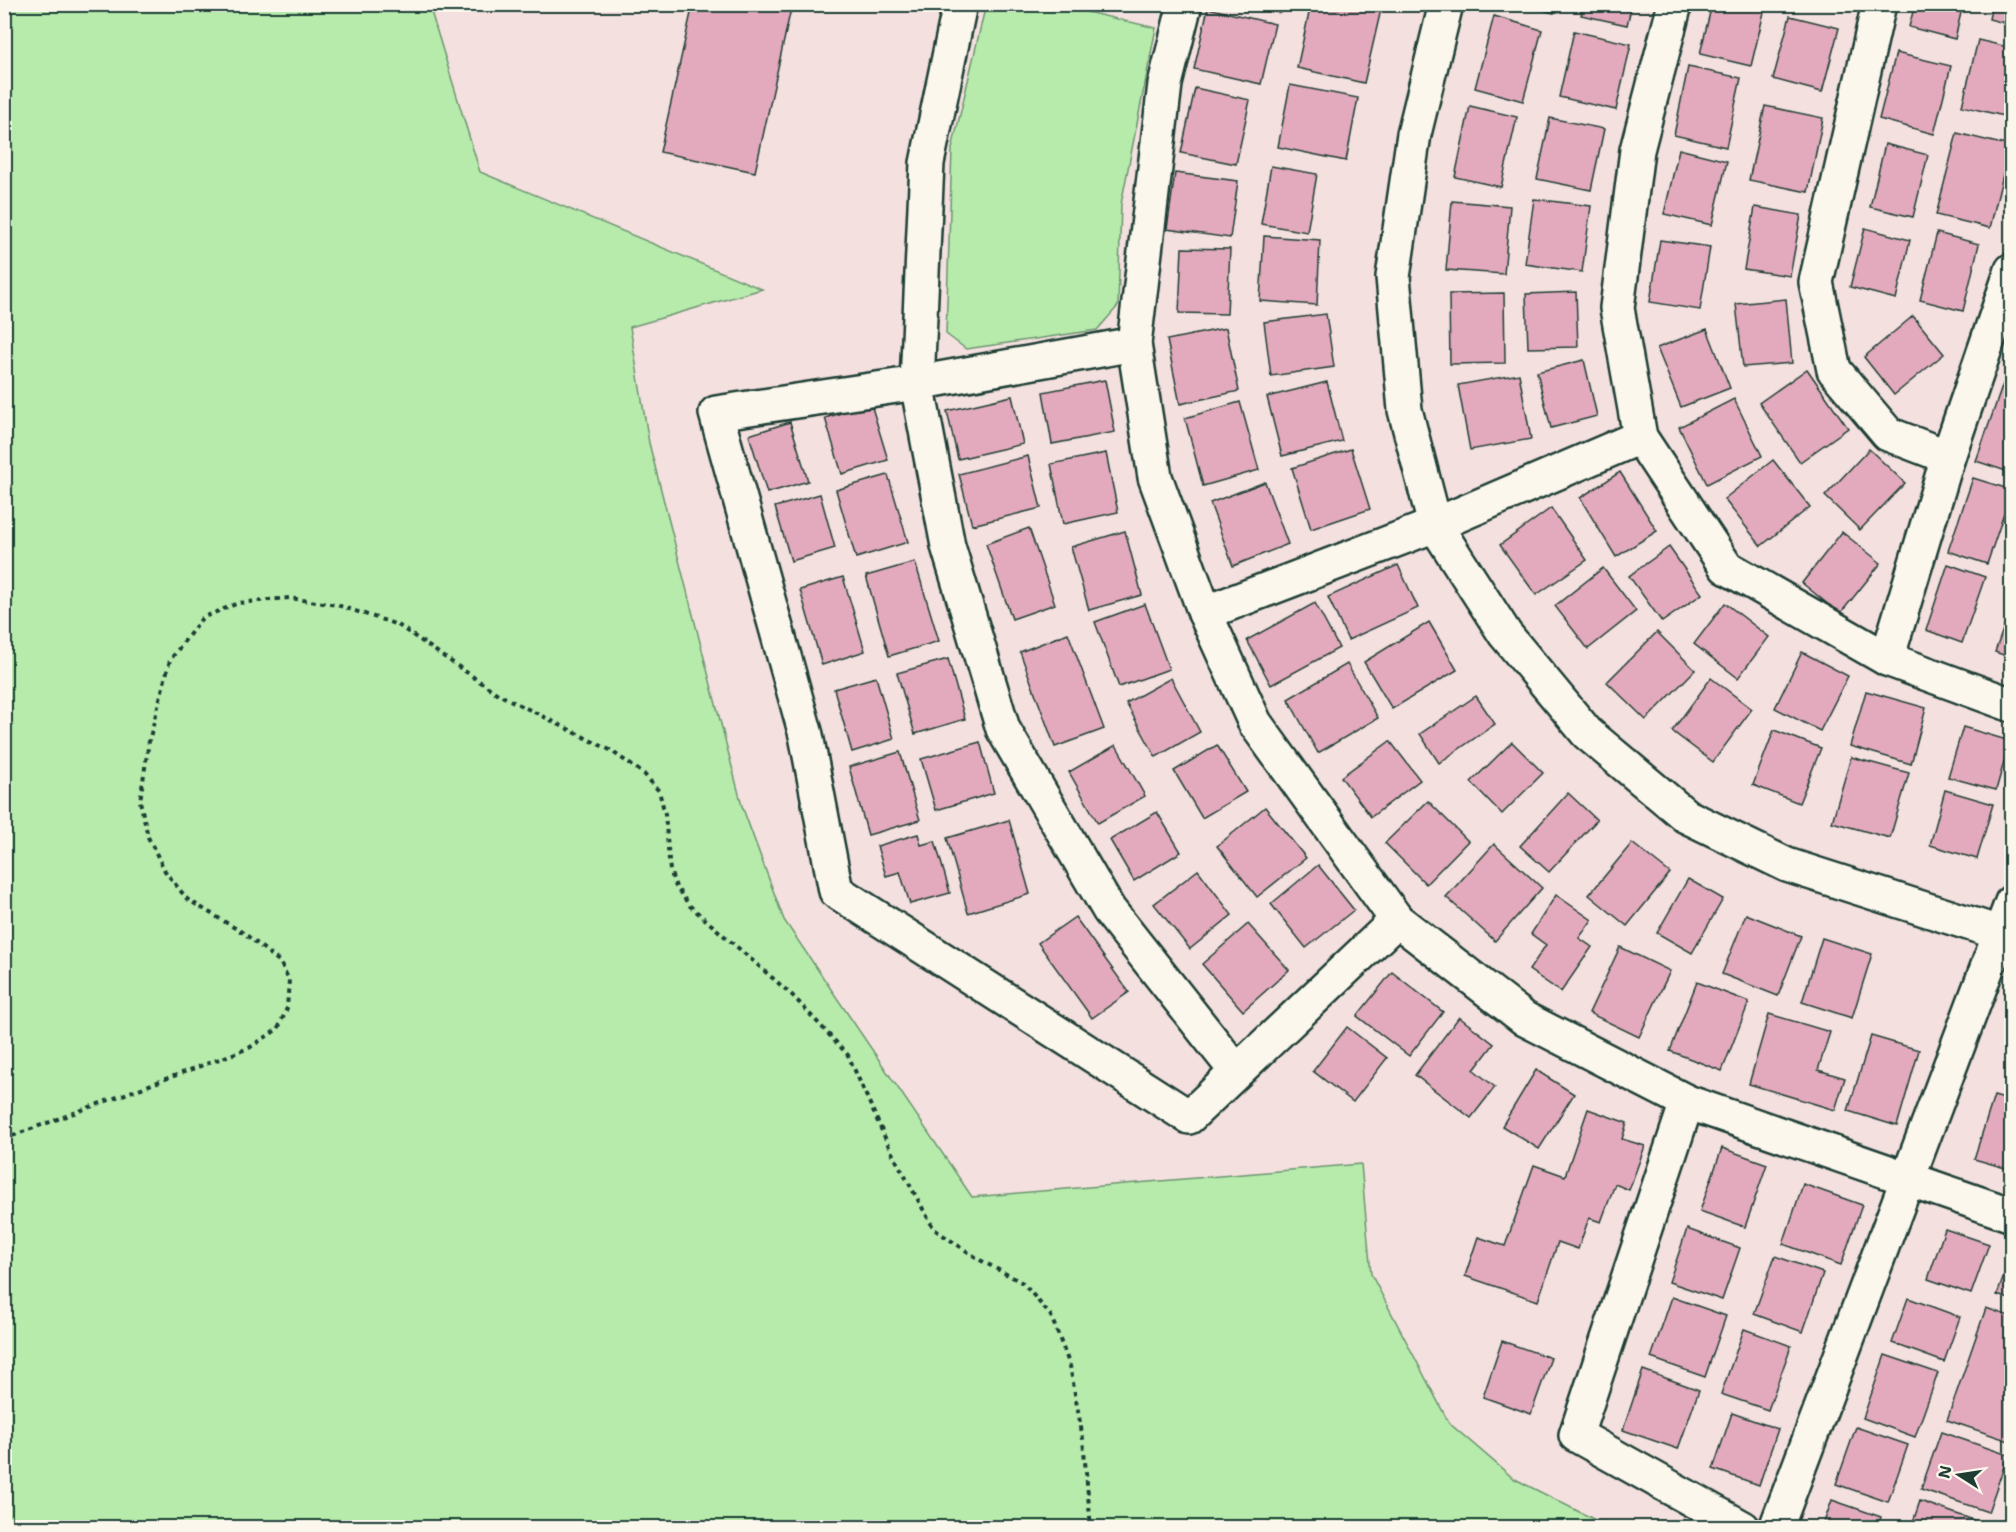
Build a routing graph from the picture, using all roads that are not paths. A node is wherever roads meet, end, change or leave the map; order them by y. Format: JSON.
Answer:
{"nodes":[{"id":1,"x":960,"y":4,"type":"edge"},
{"id":2,"x":1185,"y":4,"type":"edge"},
{"id":3,"x":1446,"y":4,"type":"edge"},
{"id":4,"x":1675,"y":4,"type":"edge"},
{"id":5,"x":1880,"y":4,"type":"edge"},
{"id":6,"x":2012,"y":270,"type":"edge"},
{"id":7,"x":1134,"y":344,"type":"junction"},
{"id":8,"x":917,"y":383,"type":"junction"},
{"id":9,"x":1640,"y":437,"type":"junction"},
{"id":10,"x":1948,"y":457,"type":"junction"},
{"id":11,"x":1435,"y":525,"type":"junction"},
{"id":12,"x":1205,"y":613,"type":"junction"},
{"id":13,"x":1887,"y":659,"type":"junction"},
{"id":14,"x":2012,"y":705,"type":"edge"},
{"id":15,"x":2012,"y":902,"type":"edge"},
{"id":16,"x":1397,"y":920,"type":"junction"},
{"id":17,"x":2006,"y":935,"type":"edge"},
{"id":18,"x":1236,"y":1071,"type":"junction"},
{"id":19,"x":1687,"y":1102,"type":"junction"},
{"id":20,"x":1906,"y":1178,"type":"junction"},
{"id":21,"x":2012,"y":1215,"type":"edge"},
{"id":22,"x":1743,"y":1527,"type":"edge"},
{"id":23,"x":1776,"y":1527,"type":"edge"}],
"edges":[{"from":1,"to":8,"type":"street"},
{"from":2,"to":7,"type":"street"},
{"from":3,"to":11,"type":"street"},
{"from":4,"to":9,"type":"street"},
{"from":5,"to":10,"type":"street"},
{"from":6,"to":10,"type":"street"},
{"from":7,"to":8,"type":"street"},
{"from":7,"to":12,"type":"street"},
{"from":8,"to":18,"type":"street"},
{"from":8,"to":18,"type":"street"},
{"from":9,"to":11,"type":"street"},
{"from":9,"to":13,"type":"street"},
{"from":10,"to":13,"type":"street"},
{"from":11,"to":12,"type":"street"},
{"from":11,"to":17,"type":"street"},
{"from":12,"to":16,"type":"street"},
{"from":13,"to":14,"type":"street"},
{"from":15,"to":17,"type":"street"},
{"from":16,"to":18,"type":"street"},
{"from":16,"to":19,"type":"street"},
{"from":17,"to":20,"type":"street"},
{"from":19,"to":20,"type":"street"},
{"from":19,"to":22,"type":"street"},
{"from":20,"to":21,"type":"street"},
{"from":20,"to":23,"type":"street"}]}
